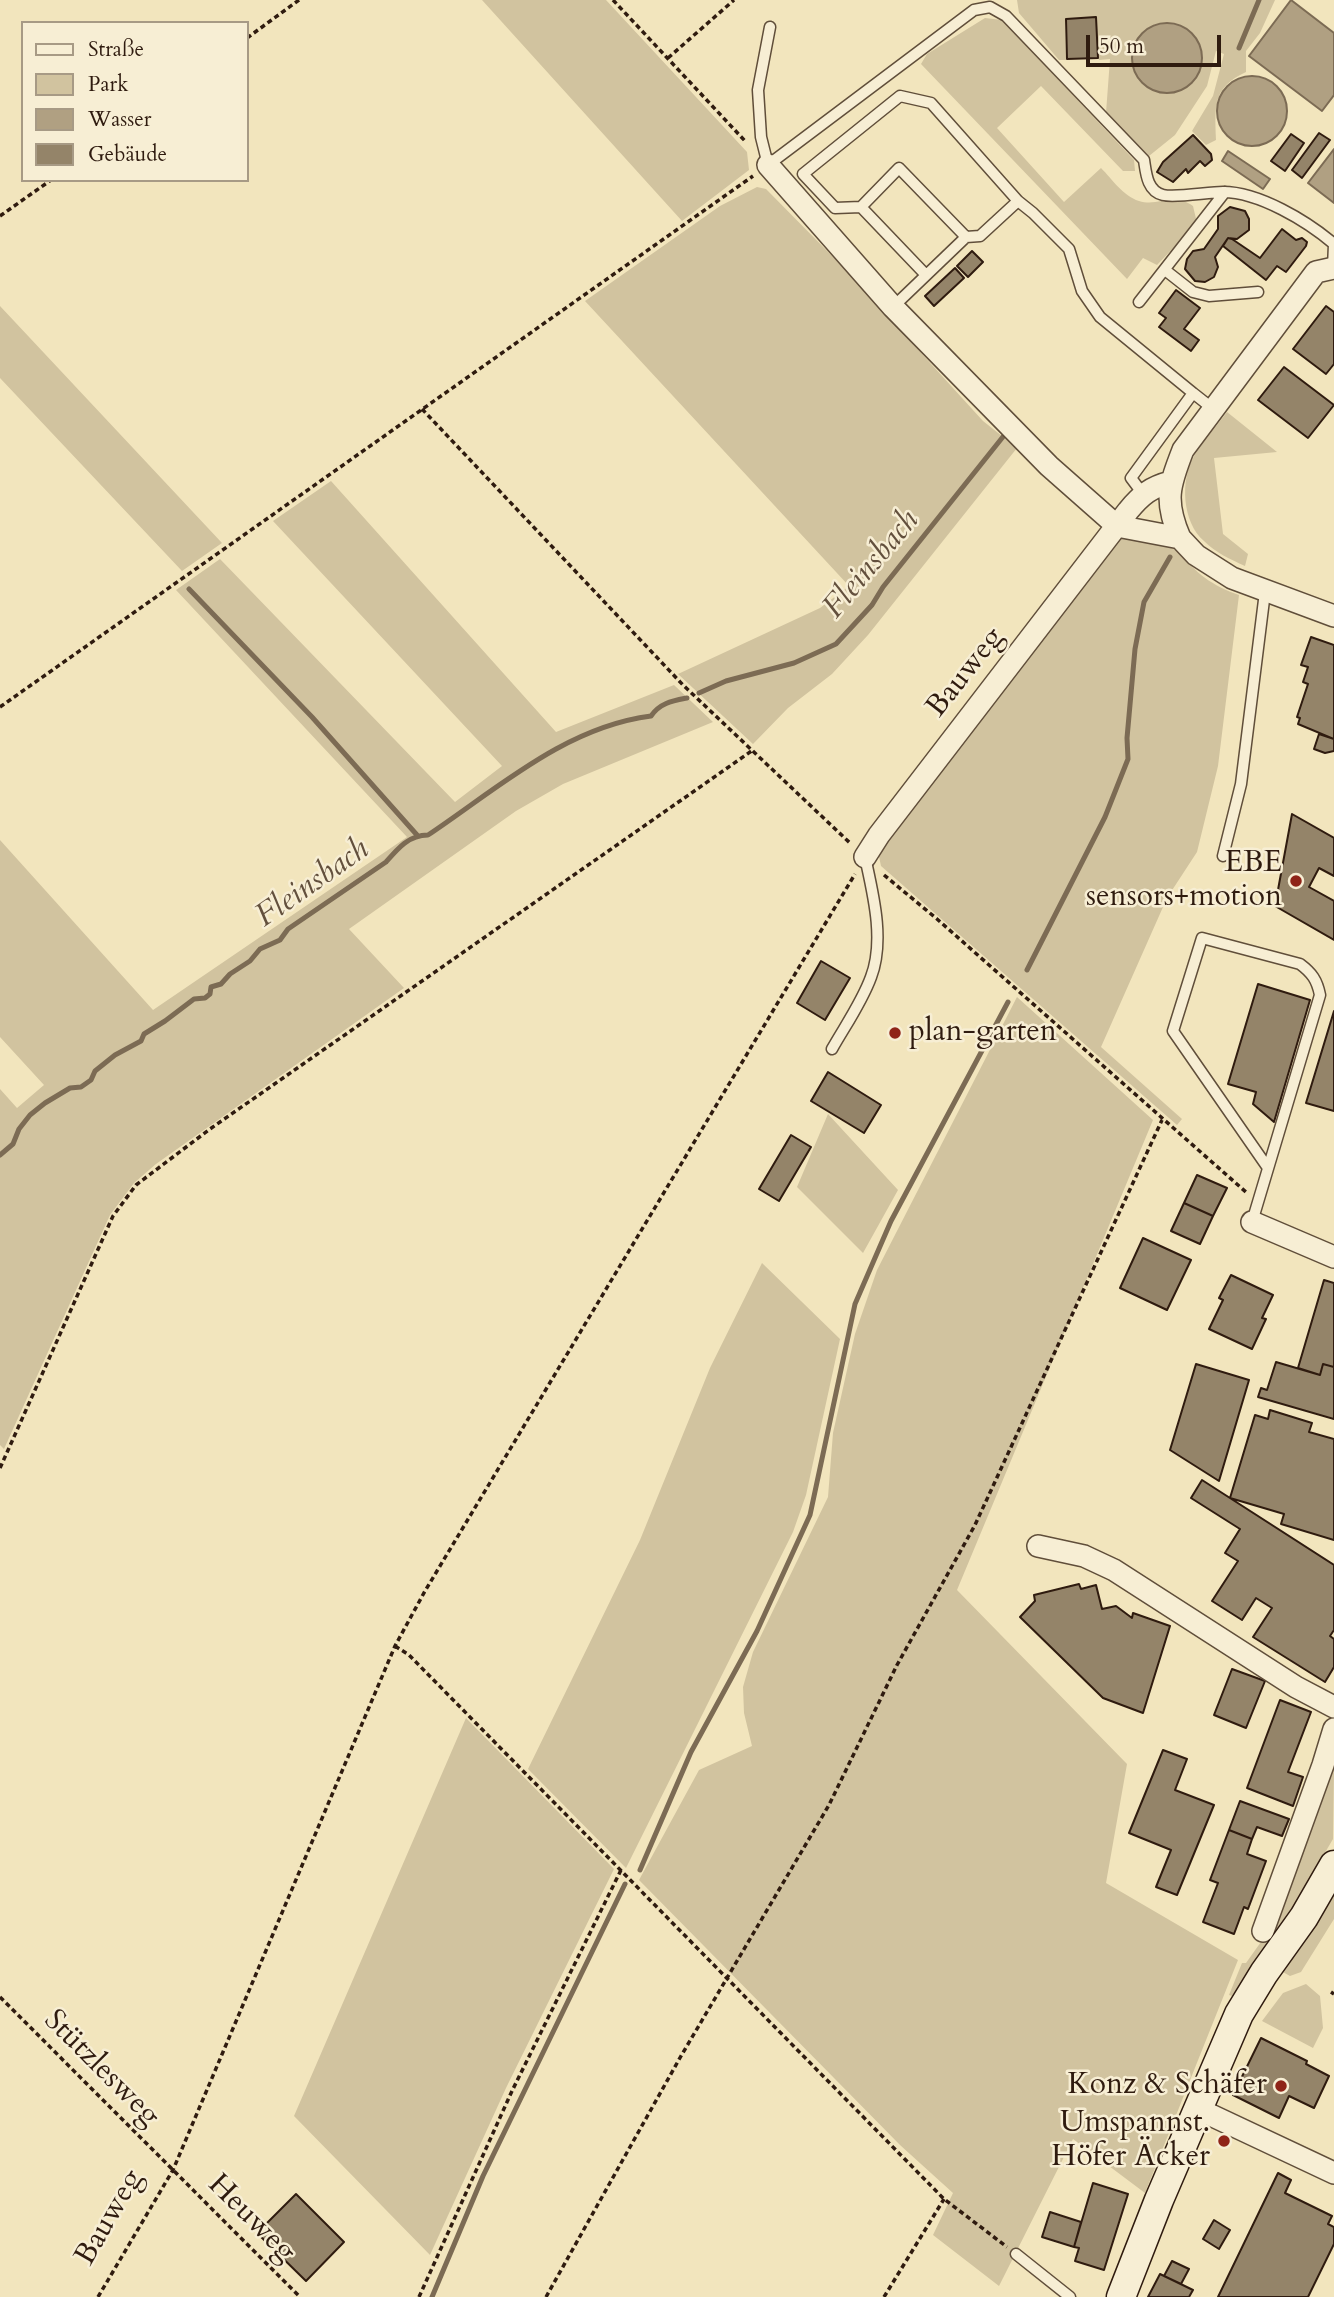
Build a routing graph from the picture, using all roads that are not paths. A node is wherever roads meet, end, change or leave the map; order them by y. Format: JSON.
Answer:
{"nodes":[{"id":1,"x":770,"y":27,"type":"dead end"},
{"id":2,"x":768,"y":166,"type":"junction"},
{"id":3,"x":1226,"y":192,"type":"junction"},
{"id":4,"x":1018,"y":201,"type":"junction"},
{"id":5,"x":861,"y":207,"type":"junction"},
{"id":6,"x":966,"y":237,"type":"junction"},
{"id":7,"x":1333,"y":268,"type":"edge"},
{"id":8,"x":1165,"y":270,"type":"junction"},
{"id":9,"x":926,"y":275,"type":"junction"},
{"id":10,"x":1258,"y":292,"type":"dead end"},
{"id":11,"x":1139,"y":302,"type":"dead end"},
{"id":12,"x":892,"y":307,"type":"junction"},
{"id":13,"x":1194,"y":393,"type":"junction"},
{"id":14,"x":1212,"y":408,"type":"junction"},
{"id":15,"x":1171,"y":482,"type":"junction"},
{"id":16,"x":1143,"y":494,"type":"junction"},
{"id":17,"x":1117,"y":526,"type":"junction"},
{"id":18,"x":1180,"y":538,"type":"junction"},
{"id":19,"x":1265,"y":592,"type":"junction"},
{"id":20,"x":1334,"y":616,"type":"edge"},
{"id":21,"x":1223,"y":856,"type":"dead end"},
{"id":22,"x":865,"y":857,"type":"joint"},
{"id":23,"x":832,"y":1049,"type":"dead end"},
{"id":24,"x":1268,"y":1168,"type":"junction"},
{"id":25,"x":1252,"y":1222,"type":"joint"},
{"id":26,"x":1334,"y":1257,"type":"edge"},
{"id":27,"x":1038,"y":1546,"type":"dead end"},
{"id":28,"x":1334,"y":1707,"type":"edge"},
{"id":29,"x":1334,"y":1729,"type":"edge"},
{"id":30,"x":1334,"y":1865,"type":"edge"},
{"id":31,"x":1263,"y":1931,"type":"dead end"},
{"id":32,"x":1198,"y":2109,"type":"junction"},
{"id":33,"x":1334,"y":2174,"type":"edge"},
{"id":34,"x":1016,"y":2254,"type":"road end"},
{"id":35,"x":1070,"y":2297,"type":"edge"},
{"id":36,"x":1121,"y":2297,"type":"edge"}],
"edges":[{"from":1,"to":2,"type":"lane"},
{"from":2,"to":3,"type":"lane"},
{"from":2,"to":12,"type":"street"},
{"from":3,"to":7,"type":"lane"},
{"from":3,"to":8,"type":"lane"},
{"from":4,"to":5,"type":"lane"},
{"from":4,"to":6,"type":"lane"},
{"from":4,"to":13,"type":"lane"},
{"from":5,"to":6,"type":"lane"},
{"from":5,"to":9,"type":"lane"},
{"from":6,"to":9,"type":"lane"},
{"from":7,"to":14,"type":"street"},
{"from":8,"to":10,"type":"lane"},
{"from":8,"to":11,"type":"lane"},
{"from":9,"to":12,"type":"lane"},
{"from":12,"to":17,"type":"street"},
{"from":13,"to":14,"type":"lane"},
{"from":13,"to":16,"type":"lane"},
{"from":14,"to":15,"type":"street"},
{"from":15,"to":16,"type":"street"},
{"from":15,"to":18,"type":"street"},
{"from":16,"to":17,"type":"street","name":"Bauweg"},
{"from":17,"to":18,"type":"street"},
{"from":17,"to":22,"type":"street","name":"Bauweg"},
{"from":18,"to":19,"type":"street"},
{"from":19,"to":20,"type":"street"},
{"from":19,"to":21,"type":"lane"},
{"from":22,"to":23,"type":"lane"},
{"from":24,"to":24,"type":"lane"},
{"from":24,"to":25,"type":"lane"},
{"from":25,"to":26,"type":"street"},
{"from":27,"to":28,"type":"street"},
{"from":29,"to":31,"type":"street"},
{"from":30,"to":32,"type":"street"},
{"from":32,"to":33,"type":"street"},
{"from":32,"to":36,"type":"street"},
{"from":34,"to":35,"type":"lane"}]}
